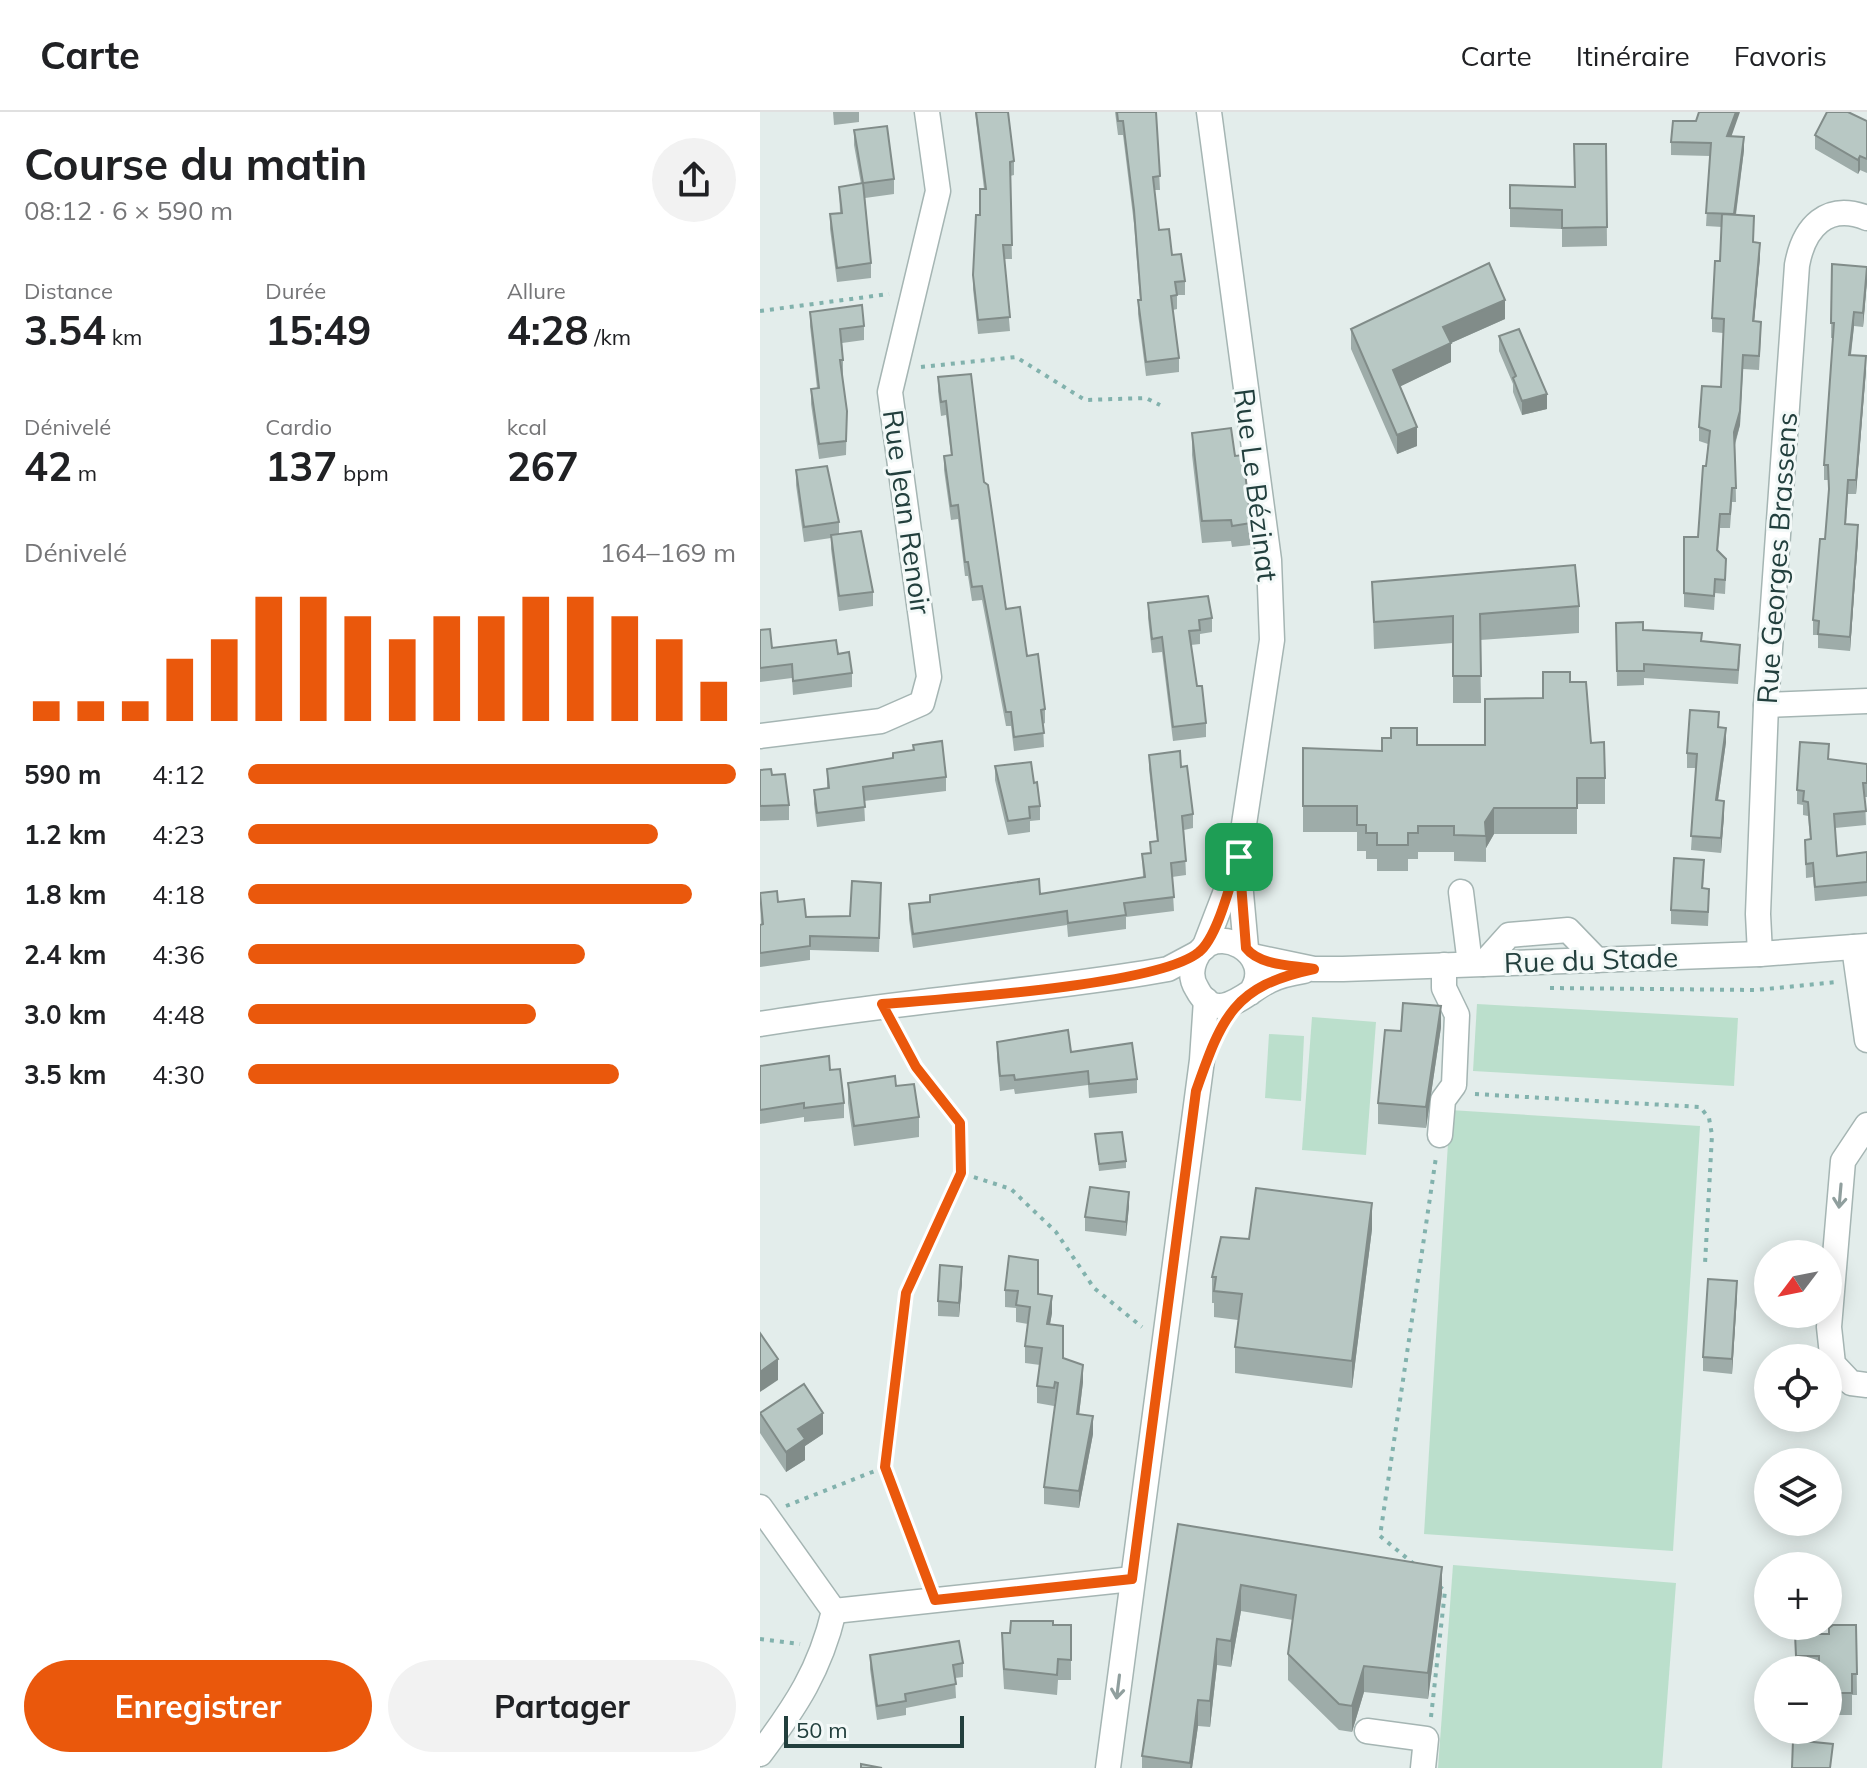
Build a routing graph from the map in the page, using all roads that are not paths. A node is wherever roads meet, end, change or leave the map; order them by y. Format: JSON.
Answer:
{"nodes":[{"id":1,"x":927,"y":112,"type":"edge"},
{"id":2,"x":1209,"y":112,"type":"edge"},
{"id":3,"x":1867,"y":218,"type":"edge"},
{"id":4,"x":1867,"y":701,"type":"edge"},
{"id":5,"x":1766,"y":705,"type":"junction"},
{"id":6,"x":760,"y":736,"type":"edge"},
{"id":7,"x":1239,"y":857,"type":"junction"},
{"id":8,"x":1461,"y":892,"type":"dead end"},
{"id":9,"x":1860,"y":946,"type":"edge"},
{"id":10,"x":1201,"y":950,"type":"junction"},
{"id":11,"x":1249,"y":952,"type":"junction"},
{"id":12,"x":1760,"y":954,"type":"junction"},
{"id":13,"x":1477,"y":964,"type":"junction"},
{"id":14,"x":1444,"y":965,"type":"junction"},
{"id":15,"x":1314,"y":969,"type":"junction"},
{"id":16,"x":1115,"y":978,"type":"junction"},
{"id":17,"x":1202,"y":997,"type":"junction"},
{"id":18,"x":1244,"y":998,"type":"junction"},
{"id":19,"x":760,"y":1024,"type":"edge"},
{"id":20,"x":1867,"y":1040,"type":"edge"},
{"id":21,"x":1196,"y":1091,"type":"junction"},
{"id":22,"x":1867,"y":1125,"type":"edge"},
{"id":23,"x":1440,"y":1135,"type":"road end"},
{"id":24,"x":1867,"y":1385,"type":"edge"},
{"id":25,"x":762,"y":1511,"type":"edge"},
{"id":26,"x":1132,"y":1579,"type":"junction"},
{"id":27,"x":834,"y":1611,"type":"junction"},
{"id":28,"x":1367,"y":1731,"type":"dead end"},
{"id":29,"x":760,"y":1754,"type":"edge"},
{"id":30,"x":1108,"y":1768,"type":"edge"},
{"id":31,"x":1423,"y":1768,"type":"edge"}],
"edges":[{"from":1,"to":6,"type":"street","name":"Rue Jean Renoir"},
{"from":2,"to":7,"type":"street","name":"Rue Le Bézinat"},
{"from":3,"to":5,"type":"street","name":"Rue Georges Brassens"},
{"from":4,"to":5,"type":"street"},
{"from":5,"to":12,"type":"street","name":"Rue Georges Brassens"},
{"from":7,"to":10,"type":"street","name":"Rue Le Bézinat"},
{"from":7,"to":11,"type":"street","name":"Rue Le Bézinat"},
{"from":8,"to":13,"type":"street"},
{"from":9,"to":12,"type":"street","name":"Rue du Stade"},
{"from":9,"to":20,"type":"street"},
{"from":10,"to":11,"type":"street"},
{"from":10,"to":16,"type":"street"},
{"from":10,"to":17,"type":"street"},
{"from":11,"to":15,"type":"street","name":"Rue du Stade"},
{"from":11,"to":18,"type":"street"},
{"from":12,"to":13,"type":"street","name":"Rue du Stade"},
{"from":13,"to":14,"type":"street","name":"Rue du Stade"},
{"from":14,"to":15,"type":"street","name":"Rue du Stade"},
{"from":14,"to":23,"type":"street"},
{"from":15,"to":18,"type":"street","name":"Rue du Stade"},
{"from":16,"to":17,"type":"street"},
{"from":16,"to":19,"type":"street"},
{"from":17,"to":18,"type":"street"},
{"from":17,"to":21,"type":"street"},
{"from":18,"to":21,"type":"street"},
{"from":21,"to":26,"type":"street"},
{"from":22,"to":24,"type":"street","one_way":true},
{"from":25,"to":27,"type":"street"},
{"from":26,"to":27,"type":"street"},
{"from":26,"to":30,"type":"street","one_way":true},
{"from":27,"to":29,"type":"street"},
{"from":28,"to":31,"type":"street"}]}
